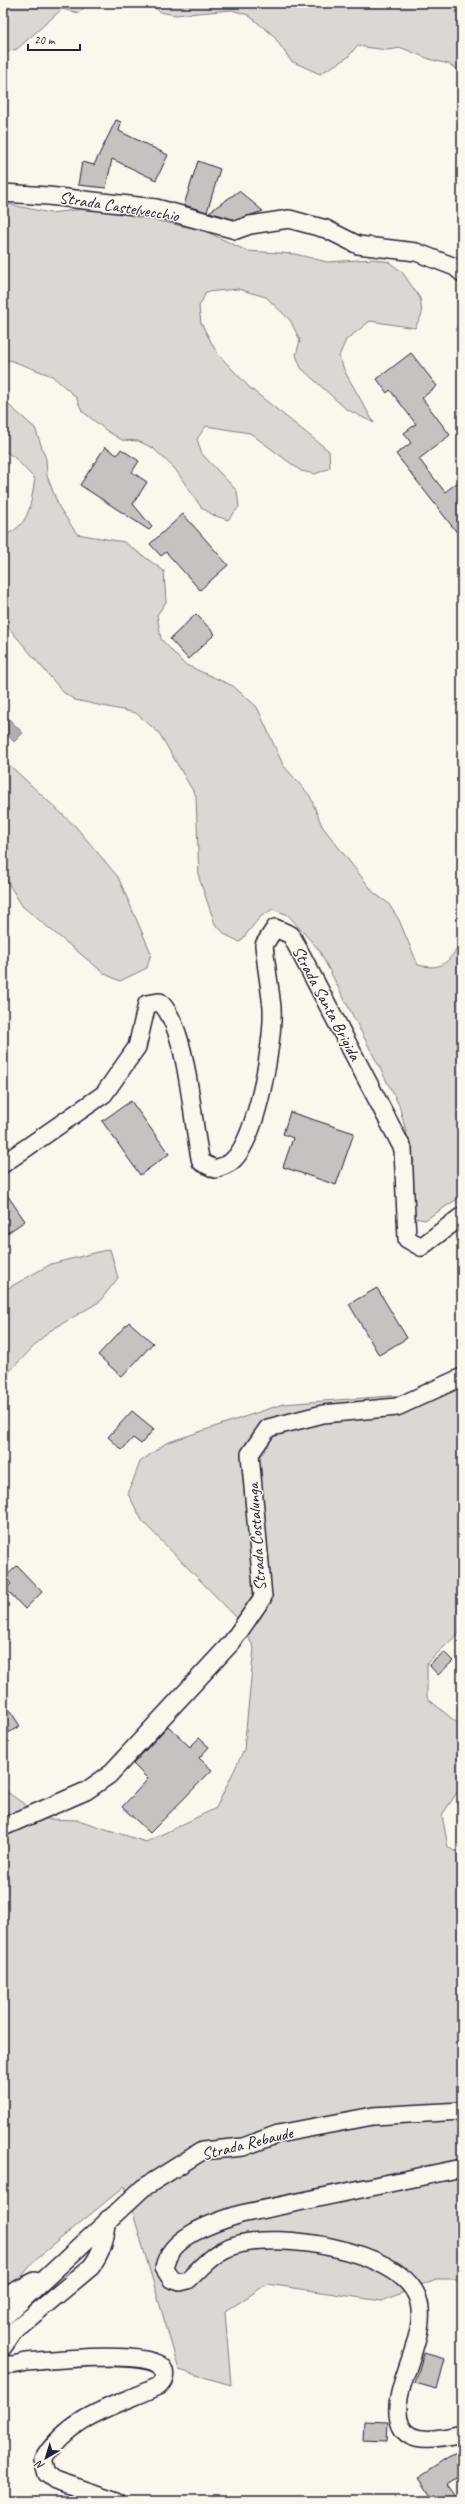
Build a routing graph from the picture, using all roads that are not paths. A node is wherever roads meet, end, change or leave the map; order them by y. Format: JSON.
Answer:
{"nodes":[{"id":1,"x":3,"y":193,"type":"edge"},
{"id":2,"x":462,"y":273,"type":"edge"},
{"id":3,"x":3,"y":1164,"type":"edge"},
{"id":4,"x":462,"y":1216,"type":"edge"},
{"id":5,"x":462,"y":1378,"type":"edge"},
{"id":6,"x":3,"y":1827,"type":"edge"},
{"id":7,"x":462,"y":2111,"type":"edge"},
{"id":8,"x":462,"y":2168,"type":"edge"},
{"id":9,"x":108,"y":2219,"type":"junction"},
{"id":10,"x":50,"y":2274,"type":"junction"},
{"id":11,"x":3,"y":2297,"type":"edge"},
{"id":12,"x":3,"y":2318,"type":"edge"},
{"id":13,"x":3,"y":2347,"type":"edge"},
{"id":14,"x":3,"y":2364,"type":"edge"},
{"id":15,"x":462,"y":2434,"type":"edge"},
{"id":16,"x":116,"y":2501,"type":"edge"}],
"edges":[{"from":1,"to":2,"type":"street","name":"Strada Castelvecchio"},
{"from":3,"to":4,"type":"street","name":"Strada Santa Brigida"},
{"from":5,"to":6,"type":"street","name":"Strada Costalunga"},
{"from":7,"to":9,"type":"street","name":"Strada Rebaude"},
{"from":8,"to":15,"type":"street"},
{"from":9,"to":10,"type":"street","name":"Strada Rebaude"},
{"from":9,"to":13,"type":"street"},
{"from":10,"to":11,"type":"street"},
{"from":10,"to":12,"type":"street","name":"Strada Rebaude"},
{"from":14,"to":16,"type":"street"}]}
